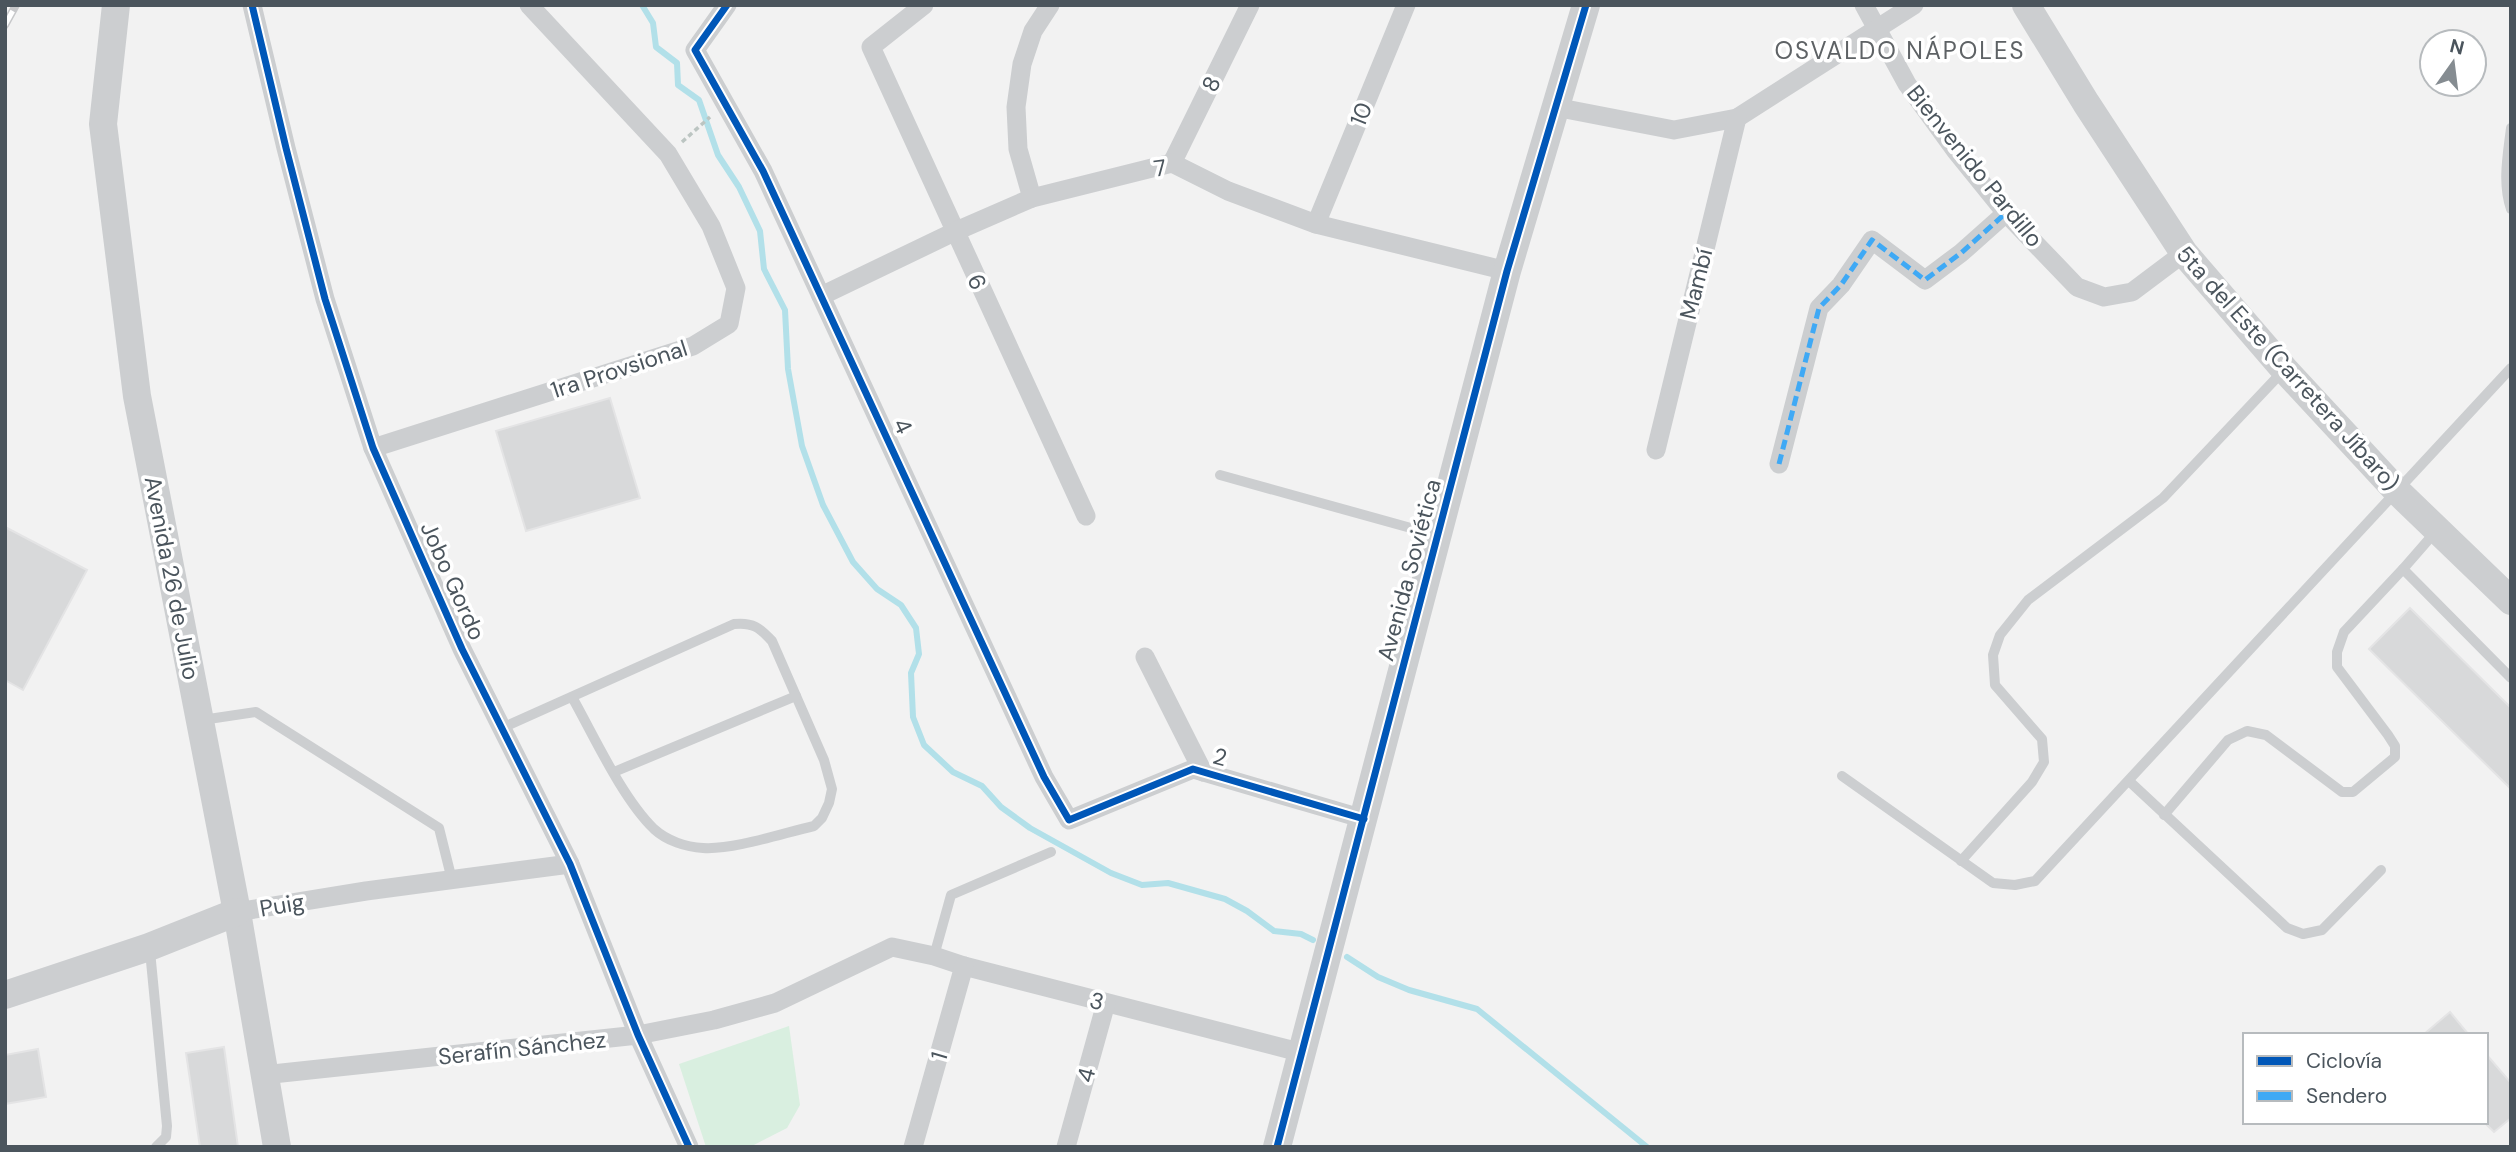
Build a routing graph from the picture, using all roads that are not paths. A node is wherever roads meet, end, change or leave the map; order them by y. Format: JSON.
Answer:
{"nodes":[{"id":1,"x":117,"y":5,"type":"edge"},
{"id":2,"x":252,"y":5,"type":"edge"},
{"id":3,"x":529,"y":5,"type":"edge"},
{"id":4,"x":727,"y":5,"type":"edge"},
{"id":5,"x":924,"y":5,"type":"edge"},
{"id":6,"x":1050,"y":5,"type":"edge"},
{"id":7,"x":1250,"y":5,"type":"edge"},
{"id":8,"x":1406,"y":5,"type":"edge"},
{"id":9,"x":1586,"y":5,"type":"edge"},
{"id":10,"x":1864,"y":5,"type":"edge"},
{"id":11,"x":1914,"y":5,"type":"edge"},
{"id":12,"x":2026,"y":5,"type":"edge"},
{"id":13,"x":1878,"y":29,"type":"junction"},
{"id":14,"x":1555,"y":107,"type":"junction"},
{"id":15,"x":1737,"y":118,"type":"junction"},
{"id":16,"x":2511,"y":128,"type":"edge"},
{"id":17,"x":1172,"y":163,"type":"junction"},
{"id":18,"x":1032,"y":198,"type":"junction"},
{"id":19,"x":2511,"y":209,"type":"edge"},
{"id":20,"x":2006,"y":213,"type":"junction"},
{"id":21,"x":1315,"y":224,"type":"junction"},
{"id":22,"x":954,"y":232,"type":"junction"},
{"id":23,"x":2184,"y":253,"type":"junction"},
{"id":24,"x":1507,"y":271,"type":"junction"},
{"id":25,"x":821,"y":296,"type":"junction"},
{"id":26,"x":2511,"y":368,"type":"edge"},
{"id":27,"x":2284,"y":369,"type":"junction"},
{"id":28,"x":373,"y":448,"type":"junction"},
{"id":29,"x":1656,"y":450,"type":"dead end"},
{"id":30,"x":1779,"y":464,"type":"dead end"},
{"id":31,"x":1220,"y":475,"type":"dead end"},
{"id":32,"x":2398,"y":492,"type":"junction"},
{"id":33,"x":1086,"y":516,"type":"dead end"},
{"id":34,"x":2437,"y":530,"type":"junction"},
{"id":35,"x":1438,"y":536,"type":"junction"},
{"id":36,"x":2403,"y":569,"type":"junction"},
{"id":37,"x":2511,"y":601,"type":"edge"},
{"id":38,"x":1145,"y":657,"type":"dead end"},
{"id":39,"x":2511,"y":678,"type":"edge"},
{"id":40,"x":796,"y":696,"type":"junction"},
{"id":41,"x":572,"y":697,"type":"junction"},
{"id":42,"x":200,"y":720,"type":"junction"},
{"id":43,"x":502,"y":728,"type":"junction"},
{"id":44,"x":614,"y":772,"type":"junction"},
{"id":45,"x":1203,"y":772,"type":"junction"},
{"id":46,"x":1842,"y":776,"type":"dead end"},
{"id":47,"x":2129,"y":781,"type":"junction"},
{"id":48,"x":2164,"y":815,"type":"junction"},
{"id":49,"x":1364,"y":819,"type":"junction"},
{"id":50,"x":1069,"y":820,"type":"joint"},
{"id":51,"x":1051,"y":852,"type":"dead end"},
{"id":52,"x":1961,"y":860,"type":"junction"},
{"id":53,"x":570,"y":864,"type":"junction"},
{"id":54,"x":2381,"y":870,"type":"dead end"},
{"id":55,"x":452,"y":880,"type":"junction"},
{"id":56,"x":237,"y":912,"type":"junction"},
{"id":57,"x":149,"y":947,"type":"junction"},
{"id":58,"x":892,"y":947,"type":"joint"},
{"id":59,"x":934,"y":956,"type":"junction"},
{"id":60,"x":964,"y":966,"type":"junction"},
{"id":61,"x":5,"y":995,"type":"edge"},
{"id":62,"x":1106,"y":1003,"type":"junction"},
{"id":63,"x":638,"y":1035,"type":"junction"},
{"id":64,"x":1303,"y":1053,"type":"junction"},
{"id":65,"x":264,"y":1075,"type":"junction"},
{"id":66,"x":156,"y":1147,"type":"edge"},
{"id":67,"x":277,"y":1147,"type":"edge"},
{"id":68,"x":689,"y":1147,"type":"edge"},
{"id":69,"x":913,"y":1147,"type":"edge"},
{"id":70,"x":1066,"y":1147,"type":"edge"},
{"id":71,"x":1277,"y":1147,"type":"edge"}],
"edges":[{"from":1,"to":42,"type":"main road","name":"Avenida 26 de Julio"},
{"from":2,"to":28,"type":"street","name":"Jobo Gordo"},
{"from":3,"to":28,"type":"street","name":"1ra Provsional"},
{"from":4,"to":25,"type":"street","name":"4"},
{"from":5,"to":22,"type":"street","name":"6"},
{"from":6,"to":18,"type":"street"},
{"from":7,"to":17,"type":"street","name":"8"},
{"from":8,"to":21,"type":"street","name":"10"},
{"from":9,"to":14,"type":"main road","name":"Avenida Soviética"},
{"from":10,"to":13,"type":"street","name":"Bienvenido Pardillo"},
{"from":11,"to":13,"type":"street"},
{"from":12,"to":23,"type":"main road","name":"5ta del Este (Carretera Jíbaro)"},
{"from":13,"to":15,"type":"street"},
{"from":13,"to":20,"type":"street","name":"Bienvenido Pardillo"},
{"from":14,"to":15,"type":"street"},
{"from":14,"to":24,"type":"main road","name":"Avenida Soviética"},
{"from":15,"to":29,"type":"street","name":"Mambí"},
{"from":16,"to":19,"type":"lane"},
{"from":17,"to":18,"type":"street","name":"7"},
{"from":17,"to":21,"type":"street","name":"7"},
{"from":18,"to":22,"type":"street","name":"7"},
{"from":20,"to":23,"type":"street","name":"Bienvenido Pardillo"},
{"from":20,"to":30,"type":"street"},
{"from":21,"to":24,"type":"street","name":"7"},
{"from":22,"to":25,"type":"street","name":"7"},
{"from":22,"to":33,"type":"street","name":"6"},
{"from":23,"to":27,"type":"main road","name":"5ta del Este (Carretera Jíbaro)"},
{"from":24,"to":35,"type":"main road","name":"Avenida Soviética"},
{"from":25,"to":50,"type":"street","name":"4"},
{"from":26,"to":32,"type":"lane"},
{"from":27,"to":32,"type":"main road","name":"5ta del Este (Carretera Jíbaro)"},
{"from":27,"to":52,"type":"lane"},
{"from":28,"to":43,"type":"street","name":"Jobo Gordo"},
{"from":31,"to":35,"type":"lane"},
{"from":32,"to":34,"type":"main road","name":"5ta del Este (Carretera Jíbaro)"},
{"from":32,"to":47,"type":"lane"},
{"from":34,"to":36,"type":"lane"},
{"from":34,"to":37,"type":"main road","name":"5ta del Este (Carretera Jíbaro)"},
{"from":35,"to":49,"type":"main road","name":"Avenida Soviética"},
{"from":36,"to":39,"type":"lane"},
{"from":36,"to":48,"type":"lane"},
{"from":38,"to":45,"type":"street"},
{"from":40,"to":41,"type":"lane"},
{"from":40,"to":44,"type":"lane"},
{"from":40,"to":44,"type":"lane"},
{"from":41,"to":43,"type":"lane"},
{"from":41,"to":44,"type":"lane"},
{"from":42,"to":55,"type":"lane"},
{"from":42,"to":56,"type":"main road","name":"Avenida 26 de Julio"},
{"from":43,"to":53,"type":"street","name":"Jobo Gordo"},
{"from":45,"to":49,"type":"street","name":"2"},
{"from":45,"to":50,"type":"street","name":"2"},
{"from":46,"to":52,"type":"lane"},
{"from":47,"to":48,"type":"lane"},
{"from":47,"to":52,"type":"lane"},
{"from":48,"to":54,"type":"lane"},
{"from":49,"to":64,"type":"main road","name":"Avenida Soviética"},
{"from":51,"to":59,"type":"lane"},
{"from":53,"to":55,"type":"street","name":"Puig"},
{"from":53,"to":63,"type":"street","name":"Jobo Gordo"},
{"from":55,"to":56,"type":"street","name":"Puig"},
{"from":56,"to":57,"type":"main road","name":"Puig"},
{"from":56,"to":65,"type":"main road","name":"Avenida 26 de Julio"},
{"from":57,"to":61,"type":"main road","name":"Puig"},
{"from":57,"to":66,"type":"lane"},
{"from":58,"to":59,"type":"street","name":"3"},
{"from":58,"to":63,"type":"street","name":"Serafín Sánchez"},
{"from":59,"to":60,"type":"street","name":"3"},
{"from":60,"to":62,"type":"street","name":"3"},
{"from":60,"to":69,"type":"street","name":"1"},
{"from":62,"to":64,"type":"street","name":"3"},
{"from":62,"to":70,"type":"street","name":"4"},
{"from":63,"to":65,"type":"street","name":"Serafín Sánchez"},
{"from":63,"to":68,"type":"street","name":"Jobo Gordo"},
{"from":64,"to":71,"type":"main road","name":"Avenida Soviética"},
{"from":65,"to":67,"type":"main road","name":"Avenida 26 de Julio"}]}
